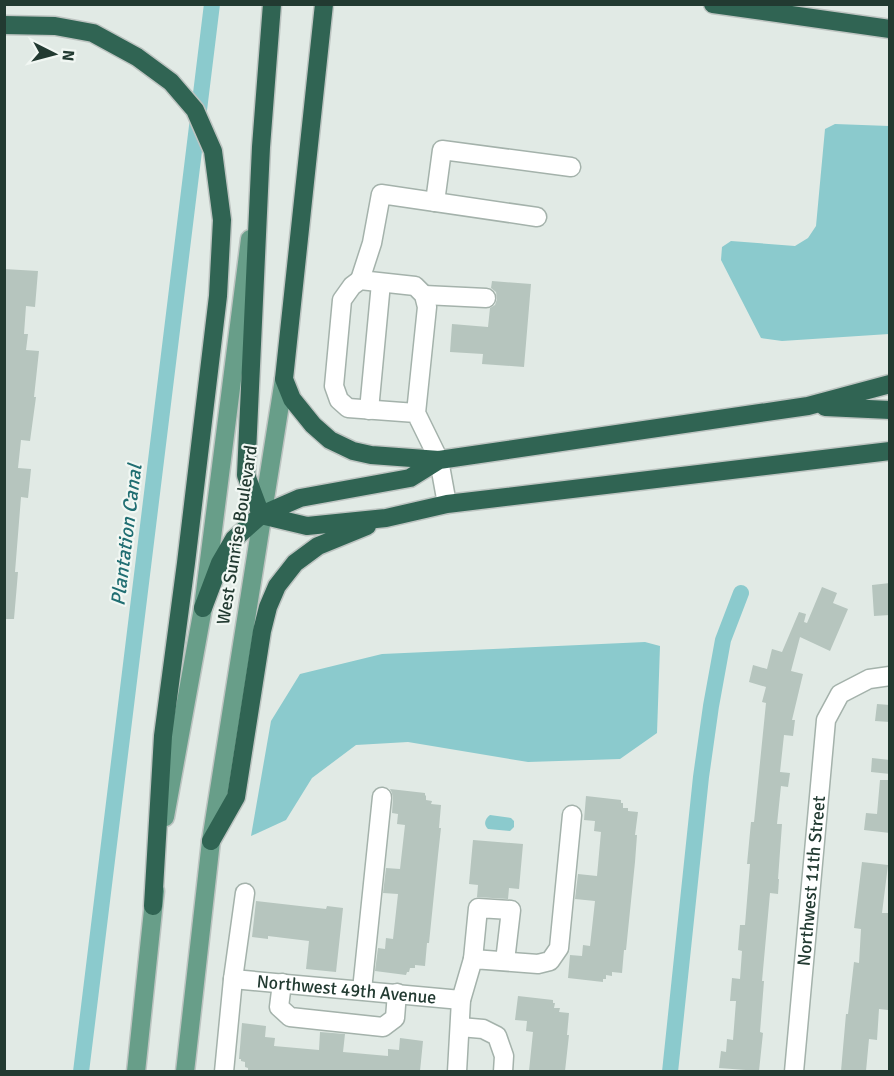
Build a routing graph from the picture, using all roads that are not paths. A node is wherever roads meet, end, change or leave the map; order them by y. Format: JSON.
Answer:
{"nodes":[{"id":1,"x":713,"y":4,"type":"edge"},
{"id":2,"x":272,"y":6,"type":"edge"},
{"id":3,"x":324,"y":7,"type":"edge"},
{"id":4,"x":4,"y":25,"type":"edge"},
{"id":5,"x":890,"y":29,"type":"edge"},
{"id":6,"x":261,"y":147,"type":"junction"},
{"id":7,"x":571,"y":167,"type":"dead end"},
{"id":8,"x":435,"y":202,"type":"junction"},
{"id":9,"x":537,"y":216,"type":"dead end"},
{"id":10,"x":360,"y":280,"type":"junction"},
{"id":11,"x":381,"y":283,"type":"junction"},
{"id":12,"x":424,"y":295,"type":"junction"},
{"id":13,"x":486,"y":298,"type":"dead end"},
{"id":14,"x":284,"y":379,"type":"junction"},
{"id":15,"x":890,"y":384,"type":"edge"},
{"id":16,"x":808,"y":406,"type":"junction"},
{"id":17,"x":369,"y":410,"type":"junction"},
{"id":18,"x":890,"y":410,"type":"edge"},
{"id":19,"x":416,"y":413,"type":"junction"},
{"id":20,"x":890,"y":451,"type":"edge"},
{"id":21,"x":439,"y":460,"type":"junction"},
{"id":22,"x":447,"y":504,"type":"junction"},
{"id":23,"x":261,"y":515,"type":"junction"},
{"id":24,"x":386,"y":518,"type":"junction"},
{"id":25,"x":203,"y":608,"type":"junction"},
{"id":26,"x":890,"y":676,"type":"edge"},
{"id":27,"x":382,"y":797,"type":"dead end"},
{"id":28,"x":573,"y":815,"type":"dead end"},
{"id":29,"x":211,"y":841,"type":"junction"},
{"id":30,"x":245,"y":893,"type":"dead end"},
{"id":31,"x":153,"y":906,"type":"junction"},
{"id":32,"x":473,"y":958,"type":"junction"},
{"id":33,"x":505,"y":961,"type":"junction"},
{"id":34,"x":233,"y":979,"type":"junction"},
{"id":35,"x":282,"y":983,"type":"junction"},
{"id":36,"x":362,"y":990,"type":"junction"},
{"id":37,"x":398,"y":993,"type":"junction"},
{"id":38,"x":461,"y":1000,"type":"junction"},
{"id":39,"x":460,"y":1027,"type":"junction"},
{"id":40,"x":136,"y":1071,"type":"edge"},
{"id":41,"x":185,"y":1071,"type":"edge"},
{"id":42,"x":224,"y":1071,"type":"edge"},
{"id":43,"x":457,"y":1071,"type":"edge"},
{"id":44,"x":502,"y":1071,"type":"edge"},
{"id":45,"x":794,"y":1071,"type":"edge"}],
"edges":[{"from":1,"to":5,"type":"highway"},
{"from":2,"to":6,"type":"highway","name":"West Sunrise Boulevard"},
{"from":3,"to":14,"type":"highway","name":"West Sunrise Boulevard"},
{"from":4,"to":31,"type":"highway"},
{"from":6,"to":23,"type":"highway"},
{"from":6,"to":25,"type":"main road","name":"West Sunrise Boulevard"},
{"from":7,"to":8,"type":"street"},
{"from":8,"to":9,"type":"street"},
{"from":8,"to":10,"type":"street"},
{"from":10,"to":11,"type":"street"},
{"from":10,"to":17,"type":"street"},
{"from":11,"to":12,"type":"street"},
{"from":11,"to":17,"type":"street"},
{"from":12,"to":13,"type":"street"},
{"from":12,"to":19,"type":"street"},
{"from":14,"to":21,"type":"highway"},
{"from":14,"to":23,"type":"main road","name":"West Sunrise Boulevard"},
{"from":15,"to":16,"type":"highway"},
{"from":16,"to":18,"type":"highway"},
{"from":16,"to":21,"type":"highway"},
{"from":17,"to":19,"type":"street"},
{"from":19,"to":21,"type":"street"},
{"from":20,"to":22,"type":"highway"},
{"from":21,"to":22,"type":"street"},
{"from":21,"to":23,"type":"highway"},
{"from":22,"to":24,"type":"highway"},
{"from":23,"to":24,"type":"highway"},
{"from":23,"to":25,"type":"highway"},
{"from":23,"to":29,"type":"main road","name":"West Sunrise Boulevard"},
{"from":24,"to":29,"type":"highway"},
{"from":25,"to":31,"type":"main road","name":"West Sunrise Boulevard"},
{"from":26,"to":45,"type":"street","name":"Northwest 11th Street"},
{"from":27,"to":36,"type":"street"},
{"from":28,"to":33,"type":"street"},
{"from":29,"to":41,"type":"main road","name":"West Sunrise Boulevard"},
{"from":30,"to":34,"type":"street","name":"Northwest 49th Avenue"},
{"from":31,"to":40,"type":"main road","name":"West Sunrise Boulevard"},
{"from":32,"to":33,"type":"street"},
{"from":32,"to":33,"type":"street"},
{"from":32,"to":38,"type":"street"},
{"from":34,"to":35,"type":"street","name":"Northwest 49th Avenue"},
{"from":34,"to":42,"type":"street","name":"Northwest 49th Avenue"},
{"from":35,"to":36,"type":"street","name":"Northwest 49th Avenue"},
{"from":35,"to":37,"type":"street"},
{"from":36,"to":37,"type":"street","name":"Northwest 49th Avenue"},
{"from":37,"to":38,"type":"street","name":"Northwest 49th Avenue"},
{"from":38,"to":39,"type":"street"},
{"from":39,"to":43,"type":"street"},
{"from":39,"to":44,"type":"street"}]}
